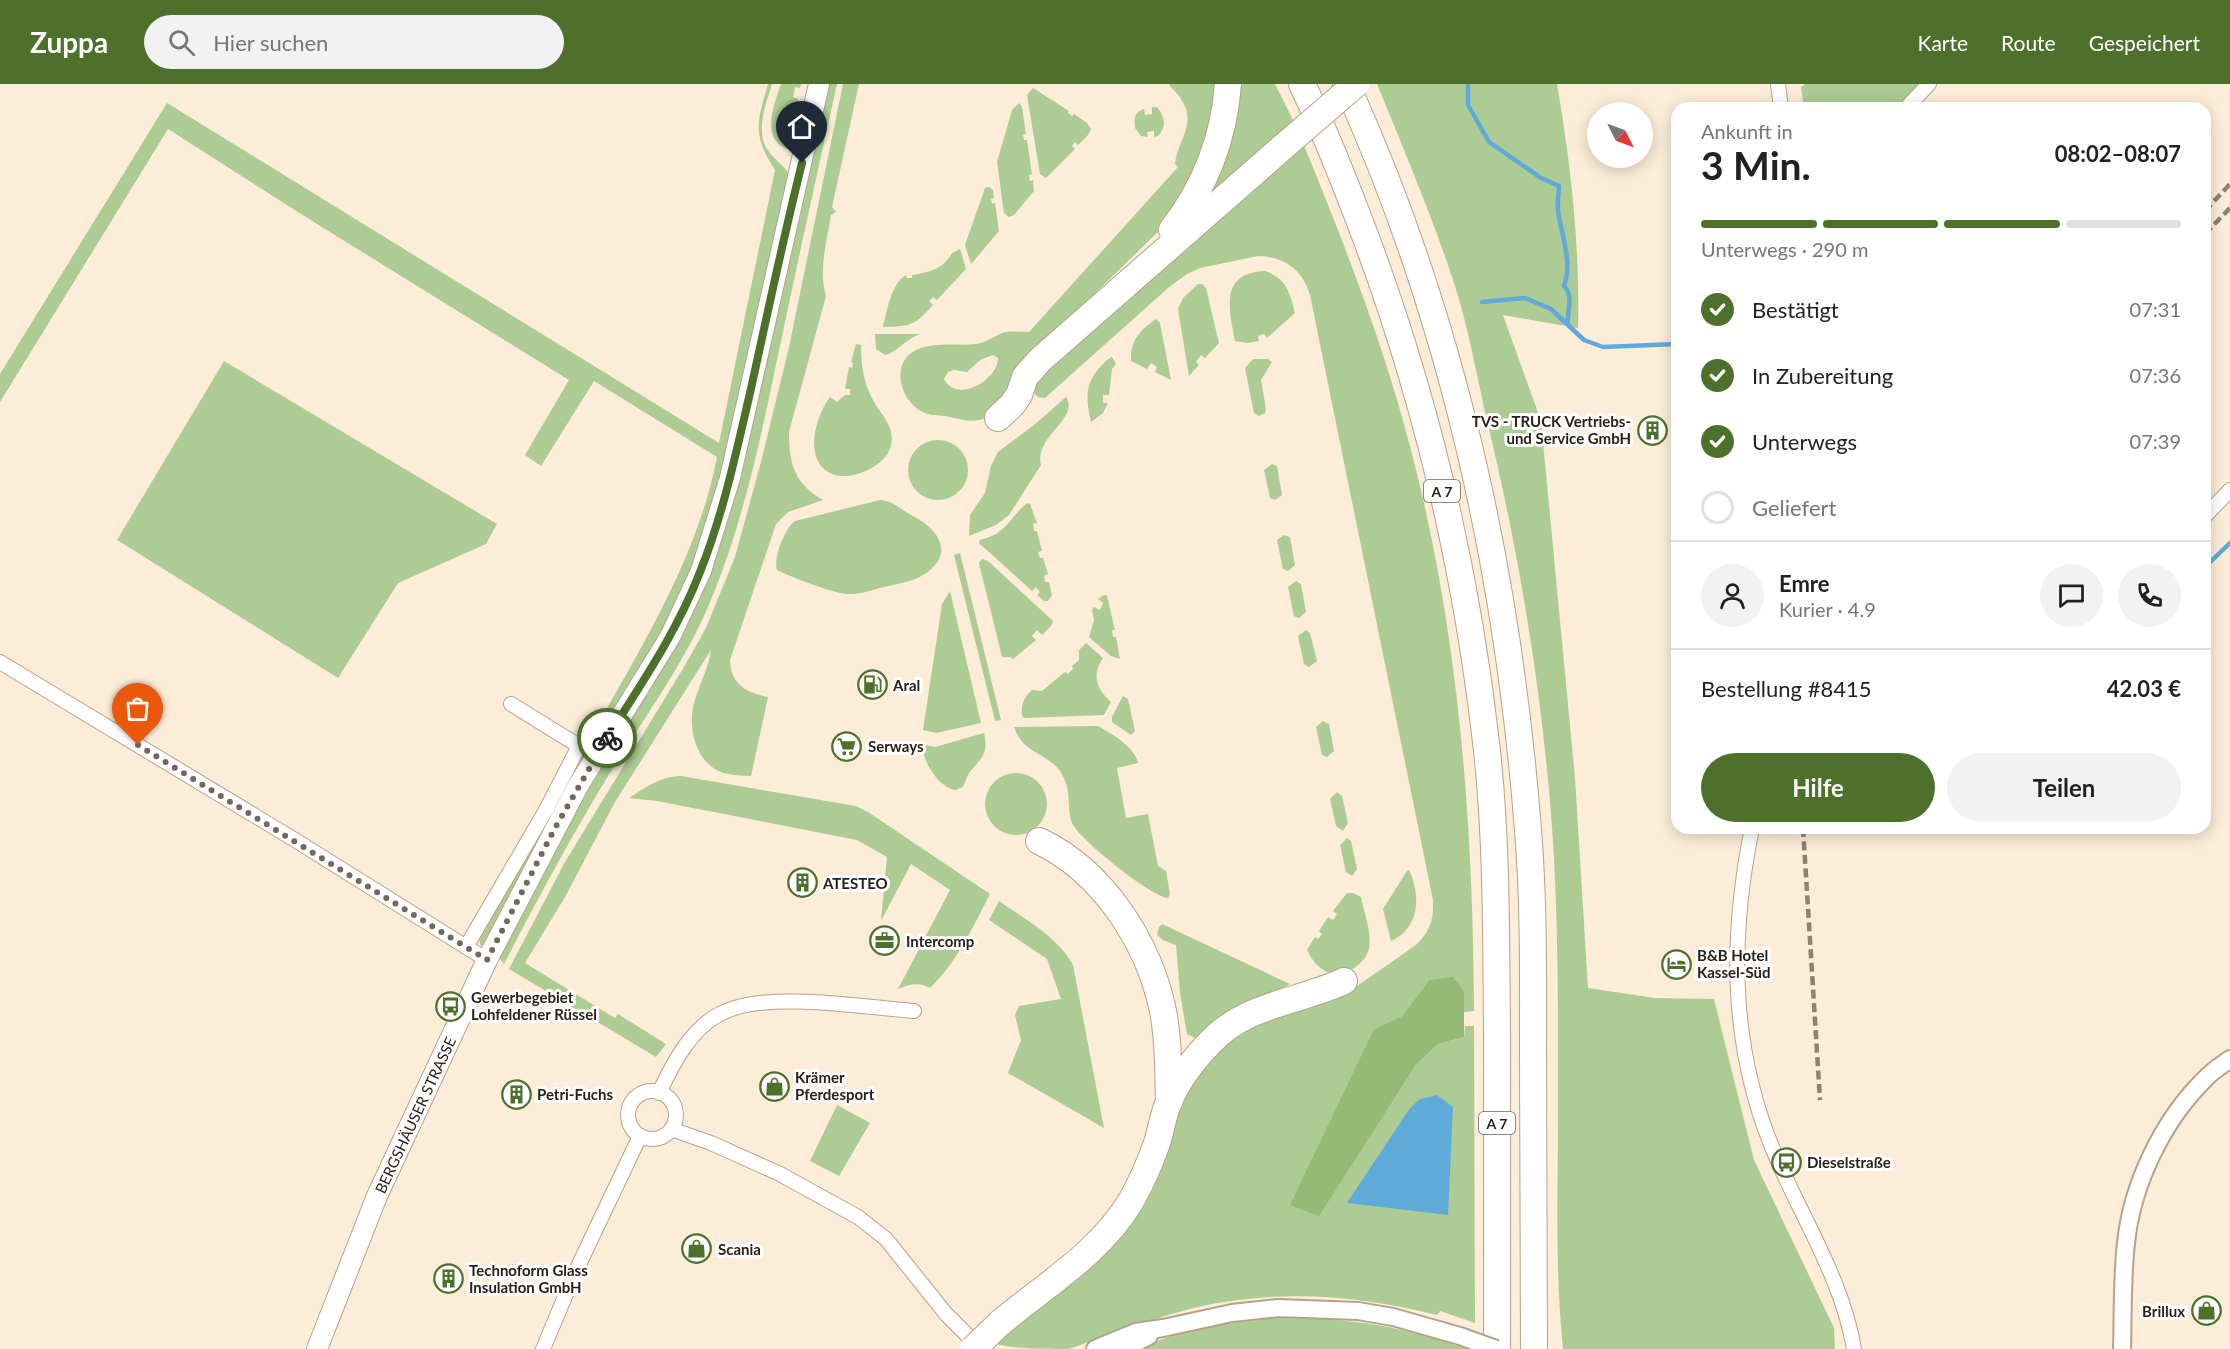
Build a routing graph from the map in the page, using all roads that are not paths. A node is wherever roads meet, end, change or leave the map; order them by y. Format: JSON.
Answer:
{"nodes":[{"id":1,"x":819,"y":84,"type":"edge"},
{"id":2,"x":1228,"y":84,"type":"edge"},
{"id":3,"x":1302,"y":84,"type":"edge"},
{"id":4,"x":1346,"y":84,"type":"edge"},
{"id":5,"x":1356,"y":84,"type":"edge"},
{"id":6,"x":1778,"y":84,"type":"edge"},
{"id":7,"x":1929,"y":84,"type":"edge"},
{"id":8,"x":1780,"y":102,"type":"edge"},
{"id":9,"x":1912,"y":102,"type":"edge"},
{"id":10,"x":1147,"y":264,"type":"junction"},
{"id":11,"x":998,"y":418,"type":"dead end"},
{"id":12,"x":2230,"y":490,"type":"edge"},
{"id":13,"x":2211,"y":510,"type":"edge"},
{"id":14,"x":0,"y":662,"type":"edge"},
{"id":15,"x":511,"y":704,"type":"dead end"},
{"id":16,"x":1751,"y":834,"type":"edge"},
{"id":17,"x":1039,"y":841,"type":"dead end"},
{"id":18,"x":466,"y":947,"type":"junction"},
{"id":19,"x":487,"y":960,"type":"junction"},
{"id":20,"x":1344,"y":981,"type":"dead end"},
{"id":21,"x":914,"y":1011,"type":"dead end"},
{"id":22,"x":2230,"y":1059,"type":"edge"},
{"id":23,"x":659,"y":1093,"type":"junction"},
{"id":24,"x":1168,"y":1103,"type":"junction"},
{"id":25,"x":671,"y":1129,"type":"junction"},
{"id":26,"x":640,"y":1136,"type":"junction"},
{"id":27,"x":1533,"y":1200,"type":"junction"},
{"id":28,"x":946,"y":1314,"type":"junction"},
{"id":29,"x":1163,"y":1328,"type":"junction"},
{"id":30,"x":1495,"y":1344,"type":"edge"},
{"id":31,"x":317,"y":1349,"type":"edge"},
{"id":32,"x":543,"y":1349,"type":"edge"},
{"id":33,"x":966,"y":1349,"type":"edge"},
{"id":34,"x":973,"y":1349,"type":"edge"},
{"id":35,"x":982,"y":1349,"type":"edge"},
{"id":36,"x":1095,"y":1349,"type":"edge"},
{"id":37,"x":1124,"y":1349,"type":"edge"},
{"id":38,"x":1534,"y":1349,"type":"edge"},
{"id":39,"x":1549,"y":1349,"type":"edge"},
{"id":40,"x":1854,"y":1349,"type":"edge"},
{"id":41,"x":2122,"y":1349,"type":"edge"}],
"edges":[{"from":1,"to":19,"type":"main road","name":"BERGSHÄUSER STRASSE"},
{"from":2,"to":10,"type":"highway"},
{"from":3,"to":30,"type":"highway","number":"A 7"},
{"from":4,"to":27,"type":"highway","number":"A 7"},
{"from":5,"to":10,"type":"highway","bridge":true},
{"from":6,"to":8,"type":"street"},
{"from":7,"to":9,"type":"street"},
{"from":10,"to":11,"type":"highway"},
{"from":12,"to":13,"type":"street"},
{"from":14,"to":18,"type":"street"},
{"from":15,"to":18,"type":"street"},
{"from":16,"to":40,"type":"street"},
{"from":17,"to":24,"type":"highway"},
{"from":18,"to":19,"type":"street"},
{"from":19,"to":31,"type":"main road","name":"BERGSHÄUSER STRASSE"},
{"from":20,"to":24,"type":"highway"},
{"from":21,"to":23,"type":"street"},
{"from":22,"to":41,"type":"street"},
{"from":23,"to":25,"type":"street"},
{"from":23,"to":26,"type":"street"},
{"from":24,"to":34,"type":"highway","bridge":true},
{"from":25,"to":26,"type":"street"},
{"from":25,"to":28,"type":"street"},
{"from":26,"to":32,"type":"street"},
{"from":27,"to":38,"type":"highway","number":"A 7"},
{"from":27,"to":39,"type":"highway"},
{"from":28,"to":33,"type":"street"},
{"from":28,"to":35,"type":"street"},
{"from":29,"to":30,"type":"street","bridge":true},
{"from":29,"to":36,"type":"street"},
{"from":29,"to":37,"type":"street"}]}
